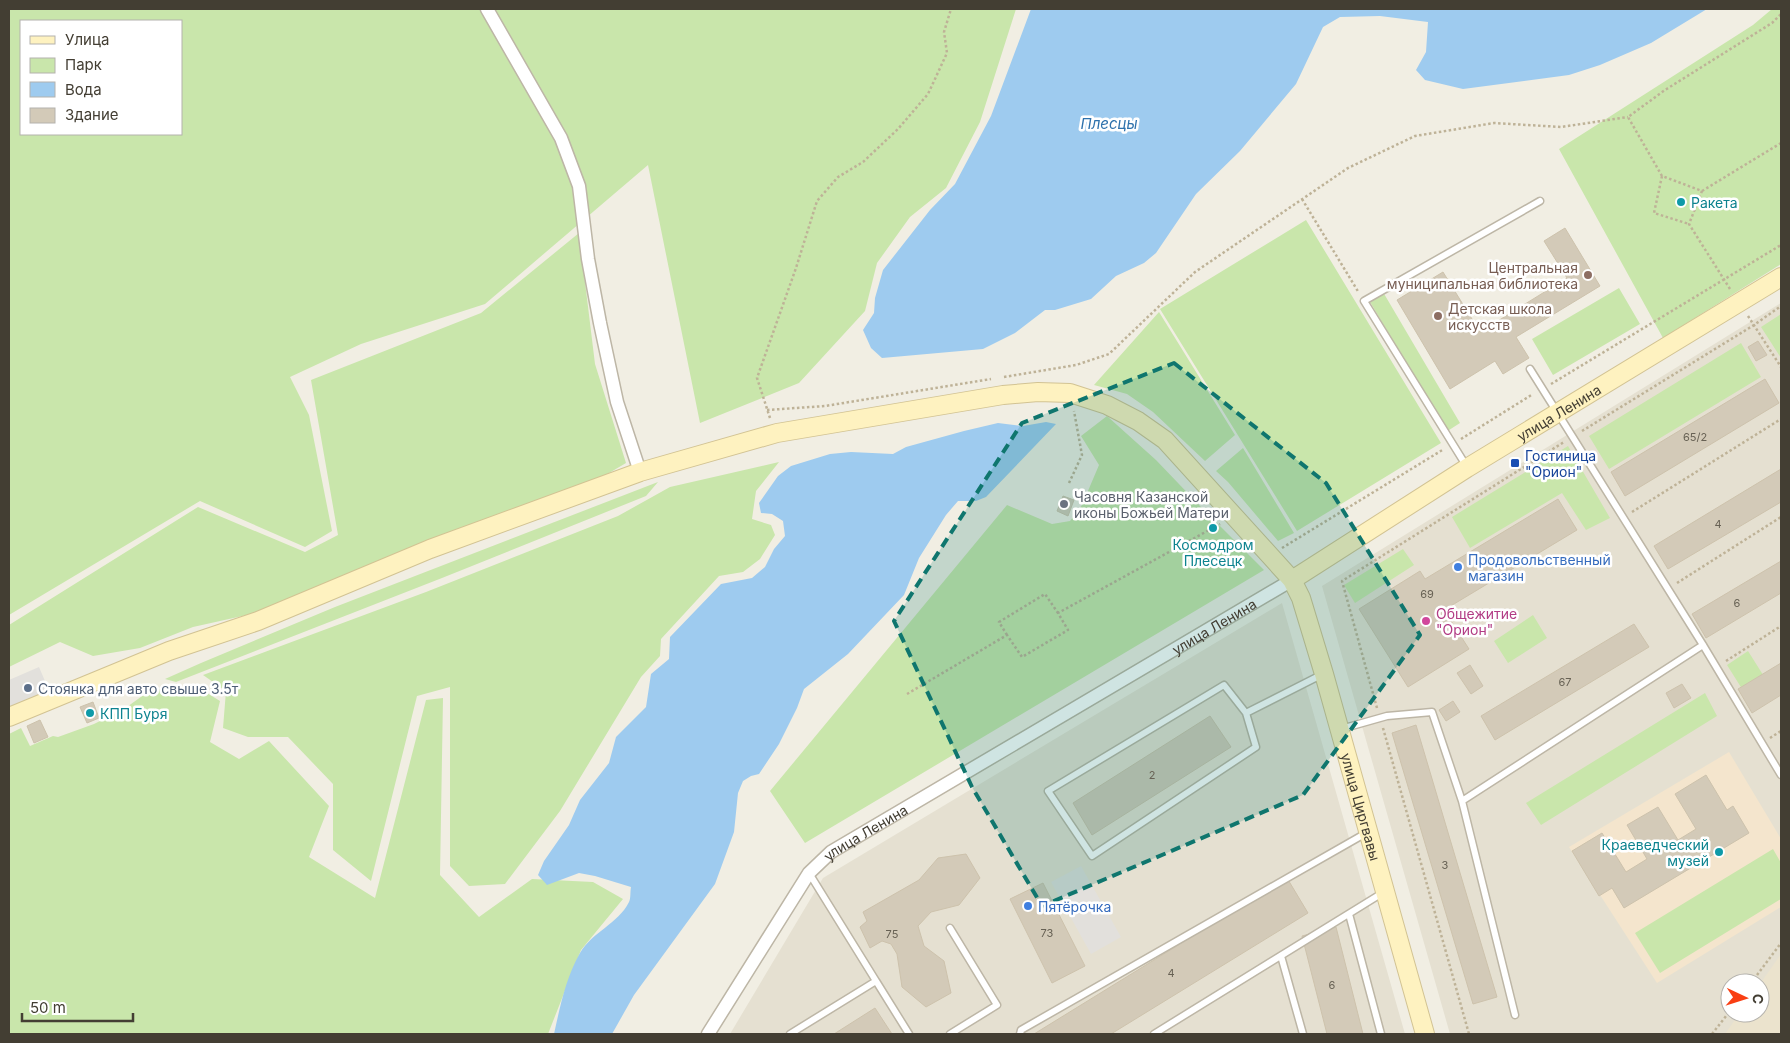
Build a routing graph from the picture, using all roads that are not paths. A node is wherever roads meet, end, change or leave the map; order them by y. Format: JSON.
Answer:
{"nodes":[{"id":1,"x":487,"y":9,"type":"edge"},
{"id":2,"x":1540,"y":201,"type":"dead end"},
{"id":3,"x":1779,"y":284,"type":"edge"},
{"id":4,"x":1530,"y":369,"type":"dead end"},
{"id":5,"x":1558,"y":414,"type":"junction"},
{"id":6,"x":1467,"y":468,"type":"junction"},
{"id":7,"x":640,"y":472,"type":"junction"},
{"id":8,"x":1292,"y":580,"type":"junction"},
{"id":9,"x":1703,"y":645,"type":"junction"},
{"id":10,"x":1324,"y":674,"type":"junction"},
{"id":11,"x":1246,"y":713,"type":"junction"},
{"id":12,"x":9,"y":717,"type":"edge"},
{"id":13,"x":1340,"y":729,"type":"junction"},
{"id":14,"x":1781,"y":775,"type":"edge"},
{"id":15,"x":1462,"y":801,"type":"junction"},
{"id":16,"x":1369,"y":832,"type":"junction"},
{"id":17,"x":809,"y":873,"type":"junction"},
{"id":18,"x":1385,"y":891,"type":"junction"},
{"id":19,"x":1349,"y":914,"type":"junction"},
{"id":20,"x":950,"y":928,"type":"dead end"},
{"id":21,"x":1281,"y":956,"type":"junction"},
{"id":22,"x":876,"y":982,"type":"junction"},
{"id":23,"x":1515,"y":1015,"type":"dead end"},
{"id":24,"x":708,"y":1034,"type":"edge"},
{"id":25,"x":790,"y":1034,"type":"edge"},
{"id":26,"x":909,"y":1034,"type":"edge"},
{"id":27,"x":950,"y":1034,"type":"edge"},
{"id":28,"x":1020,"y":1034,"type":"edge"},
{"id":29,"x":1154,"y":1034,"type":"edge"},
{"id":30,"x":1302,"y":1034,"type":"edge"},
{"id":31,"x":1380,"y":1034,"type":"edge"},
{"id":32,"x":1425,"y":1034,"type":"edge"}],
"edges":[{"from":1,"to":7,"type":"street"},
{"from":2,"to":6,"type":"lane"},
{"from":3,"to":5,"type":"main road","name":"улица Ленина"},
{"from":4,"to":5,"type":"lane"},
{"from":5,"to":6,"type":"main road","name":"улица Ленина"},
{"from":5,"to":9,"type":"lane"},
{"from":6,"to":8,"type":"main road","name":"улица Ленина"},
{"from":7,"to":8,"type":"main road","name":"улица Циргвавы"},
{"from":7,"to":12,"type":"main road","name":"улица Циргвавы"},
{"from":8,"to":10,"type":"main road","name":"улица Циргвавы"},
{"from":8,"to":17,"type":"street","name":"улица Ленина"},
{"from":9,"to":14,"type":"lane"},
{"from":9,"to":15,"type":"lane"},
{"from":10,"to":11,"type":"lane"},
{"from":10,"to":13,"type":"main road","name":"улица Циргвавы"},
{"from":11,"to":11,"type":"lane"},
{"from":13,"to":15,"type":"lane"},
{"from":13,"to":16,"type":"main road","name":"улица Циргвавы"},
{"from":15,"to":23,"type":"lane"},
{"from":16,"to":18,"type":"main road","name":"улица Циргвавы"},
{"from":16,"to":28,"type":"lane"},
{"from":17,"to":22,"type":"lane"},
{"from":17,"to":24,"type":"street","name":"улица Ленина"},
{"from":18,"to":19,"type":"lane"},
{"from":18,"to":32,"type":"main road","name":"улица Циргвавы"},
{"from":19,"to":21,"type":"lane"},
{"from":19,"to":31,"type":"lane"},
{"from":20,"to":27,"type":"lane"},
{"from":21,"to":29,"type":"lane"},
{"from":21,"to":30,"type":"lane"},
{"from":22,"to":25,"type":"lane"},
{"from":22,"to":26,"type":"lane"}]}
